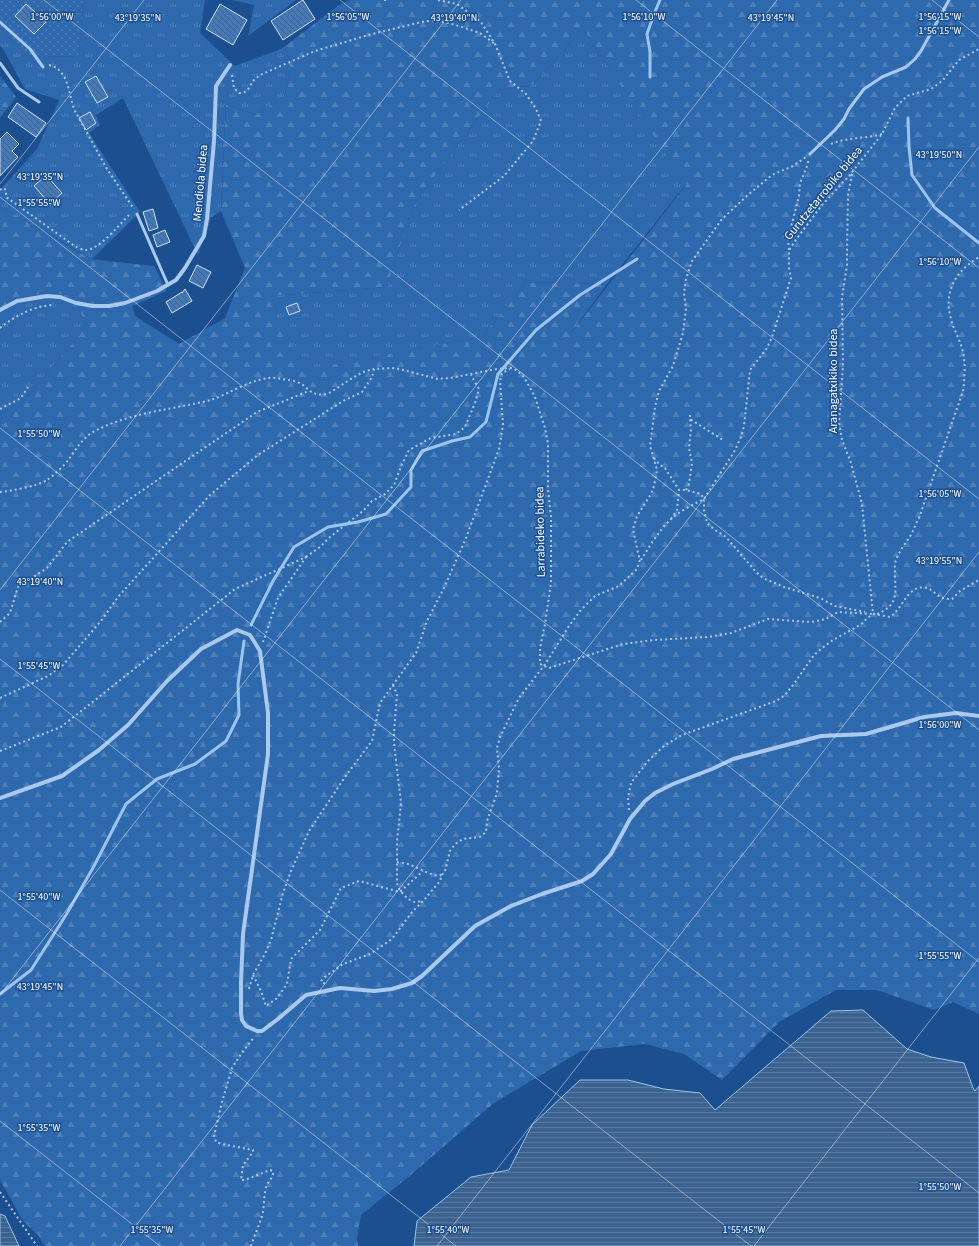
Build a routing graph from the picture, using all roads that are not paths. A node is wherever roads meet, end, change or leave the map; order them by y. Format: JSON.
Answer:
{"nodes":[{"id":1,"x":949,"y":0,"type":"edge"},
{"id":2,"x":0,"y":22,"type":"edge"},
{"id":3,"x":0,"y":63,"type":"edge"},
{"id":4,"x":230,"y":65,"type":"road end"},
{"id":5,"x":43,"y":67,"type":"road end"},
{"id":6,"x":39,"y":102,"type":"dead end"},
{"id":7,"x":810,"y":154,"type":"road end"},
{"id":8,"x":137,"y":214,"type":"road end"},
{"id":9,"x":168,"y":285,"type":"junction"},
{"id":10,"x":0,"y":310,"type":"edge"},
{"id":11,"x":979,"y":716,"type":"edge"},
{"id":12,"x":0,"y":798,"type":"edge"}],
"edges":[{"from":1,"to":7,"type":"lane"},
{"from":2,"to":5,"type":"lane"},
{"from":3,"to":6,"type":"lane"},
{"from":4,"to":9,"type":"street","name":"Mendiola bidea"},
{"from":8,"to":9,"type":"lane"},
{"from":9,"to":10,"type":"street","name":"Mendiola bidea"},
{"from":11,"to":12,"type":"street"}]}
